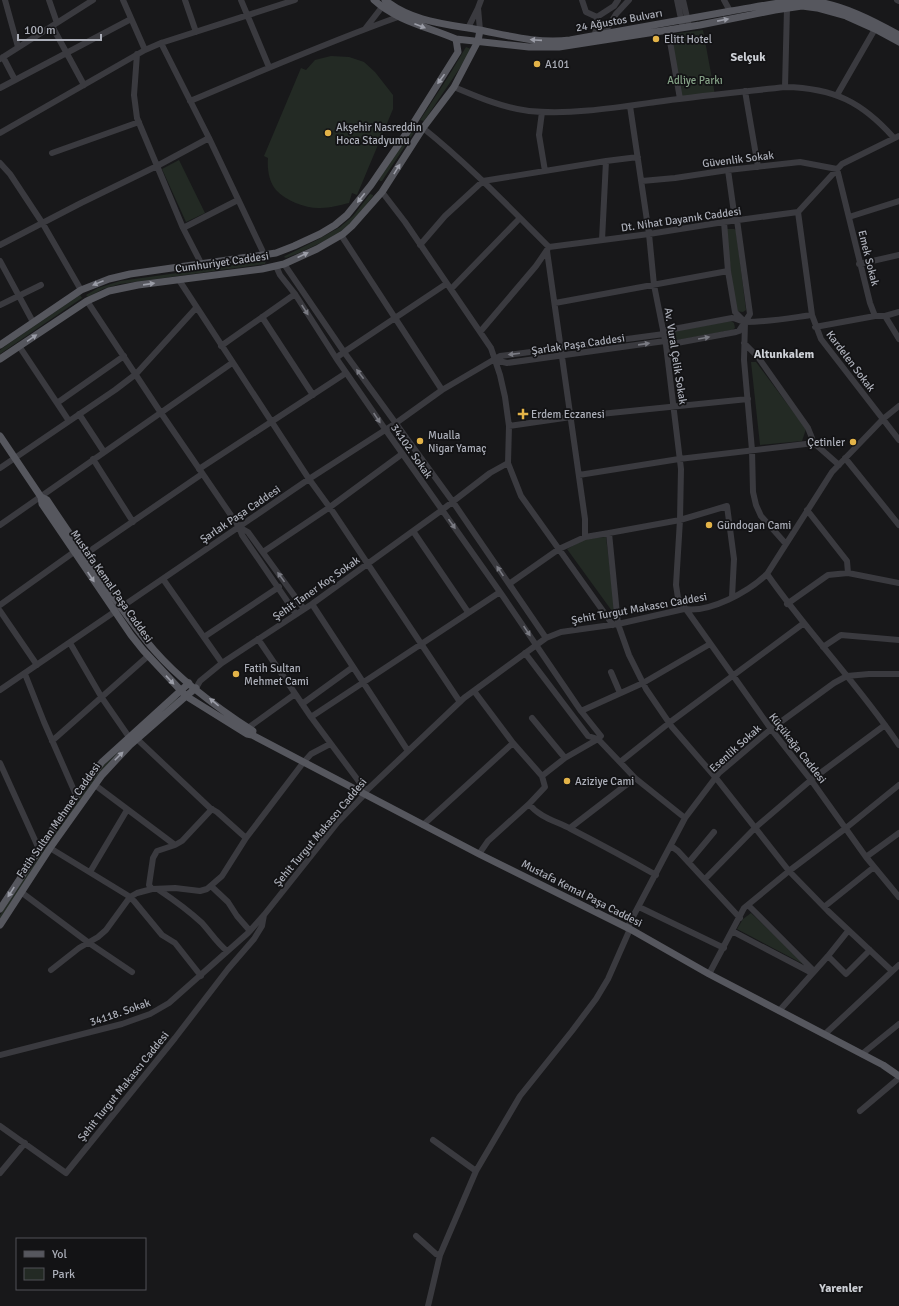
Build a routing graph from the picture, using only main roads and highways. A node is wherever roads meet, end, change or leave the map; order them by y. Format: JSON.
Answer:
{"nodes":[{"id":1,"x":374,"y":0,"type":"edge"},
{"id":2,"x":793,"y":0,"type":"edge"},
{"id":3,"x":385,"y":2,"type":"edge"},
{"id":4,"x":769,"y":2,"type":"edge"},
{"id":5,"x":685,"y":24,"type":"junction"},
{"id":6,"x":468,"y":28,"type":"junction"},
{"id":7,"x":480,"y":30,"type":"junction"},
{"id":8,"x":899,"y":35,"type":"edge"},
{"id":9,"x":478,"y":42,"type":"junction"},
{"id":10,"x":899,"y":42,"type":"edge"},
{"id":11,"x":459,"y":44,"type":"junction"},
{"id":12,"x":414,"y":122,"type":"junction"},
{"id":13,"x":423,"y":128,"type":"junction"},
{"id":14,"x":371,"y":185,"type":"junction"},
{"id":15,"x":382,"y":192,"type":"junction"},
{"id":16,"x":272,"y":254,"type":"junction"},
{"id":17,"x":280,"y":265,"type":"junction"},
{"id":18,"x":81,"y":290,"type":"junction"},
{"id":19,"x":87,"y":301,"type":"junction"},
{"id":20,"x":0,"y":345,"type":"edge"},
{"id":21,"x":0,"y":359,"type":"edge"},
{"id":22,"x":0,"y":436,"type":"edge"},
{"id":23,"x":41,"y":496,"type":"junction"},
{"id":24,"x":118,"y":610,"type":"junction"},
{"id":25,"x":189,"y":683,"type":"junction"},
{"id":26,"x":196,"y":688,"type":"junction"},
{"id":27,"x":183,"y":693,"type":"junction"},
{"id":28,"x":252,"y":735,"type":"junction"},
{"id":29,"x":0,"y":909,"type":"edge"},
{"id":30,"x":0,"y":925,"type":"edge"},
{"id":31,"x":899,"y":1077,"type":"edge"}],
"edges":[{"from":1,"to":3,"type":"main road"},
{"from":2,"to":4,"type":"main road","name":"24 Ağustos Bulvarı"},
{"from":2,"to":8,"type":"main road","name":"24 Ağustos Bulvarı"},
{"from":3,"to":6,"type":"main road"},
{"from":3,"to":11,"type":"main road","one_way":true},
{"from":4,"to":5,"type":"main road","name":"24 Ağustos Bulvarı"},
{"from":5,"to":7,"type":"main road","name":"24 Ağustos Bulvarı","one_way":true},
{"from":5,"to":9,"type":"main road"},
{"from":5,"to":10,"type":"main road","name":"24 Ağustos Bulvarı","one_way":true},
{"from":6,"to":7,"type":"main road","name":"24 Ağustos Bulvarı"},
{"from":6,"to":11,"type":"main road","name":"Cumhuriyet Caddesi"},
{"from":7,"to":9,"type":"main road","name":"Cumhuriyet Caddesi"},
{"from":9,"to":11,"type":"main road"},
{"from":9,"to":13,"type":"main road","name":"Cumhuriyet Caddesi"},
{"from":11,"to":12,"type":"main road","name":"Cumhuriyet Caddesi","one_way":true},
{"from":12,"to":13,"type":"main road"},
{"from":12,"to":14,"type":"main road","name":"Cumhuriyet Caddesi"},
{"from":15,"to":13,"type":"main road","name":"Cumhuriyet Caddesi","one_way":true},
{"from":14,"to":15,"type":"main road"},
{"from":14,"to":16,"type":"main road","name":"Cumhuriyet Caddesi","one_way":true},
{"from":17,"to":15,"type":"main road","name":"Cumhuriyet Caddesi","one_way":true},
{"from":16,"to":17,"type":"main road"},
{"from":16,"to":18,"type":"main road","name":"Cumhuriyet Caddesi","one_way":true},
{"from":19,"to":17,"type":"main road","name":"Cumhuriyet Caddesi","one_way":true},
{"from":18,"to":19,"type":"main road"},
{"from":18,"to":20,"type":"main road","name":"Cumhuriyet Caddesi"},
{"from":21,"to":19,"type":"main road","name":"Cumhuriyet Caddesi","one_way":true},
{"from":22,"to":23,"type":"main road","name":"Mustafa Kemal Paşa Caddesi"},
{"from":23,"to":24,"type":"main road","name":"Mustafa Kemal Paşa Caddesi"},
{"from":23,"to":24,"type":"main road","name":"Mustafa Kemal Paşa Caddesi","one_way":true},
{"from":24,"to":25,"type":"main road","name":"Mustafa Kemal Paşa Caddesi"},
{"from":24,"to":27,"type":"main road","name":"Mustafa Kemal Paşa Caddesi","one_way":true},
{"from":25,"to":26,"type":"main road","name":"Mustafa Kemal Paşa Caddesi"},
{"from":25,"to":27,"type":"main road","name":"Fatih Sultan Mehmet Caddesi"},
{"from":26,"to":27,"type":"main road","name":"Fatih Sultan Mehmet Caddesi"},
{"from":28,"to":26,"type":"main road","name":"Mustafa Kemal Paşa Caddesi","one_way":true},
{"from":27,"to":28,"type":"main road","name":"Mustafa Kemal Paşa Caddesi"},
{"from":27,"to":29,"type":"main road","name":"Fatih Sultan Mehmet Caddesi","one_way":true},
{"from":30,"to":27,"type":"main road","name":"Fatih Sultan Mehmet Caddesi","one_way":true},
{"from":28,"to":31,"type":"main road","name":"Mustafa Kemal Paşa Caddesi"}]}
